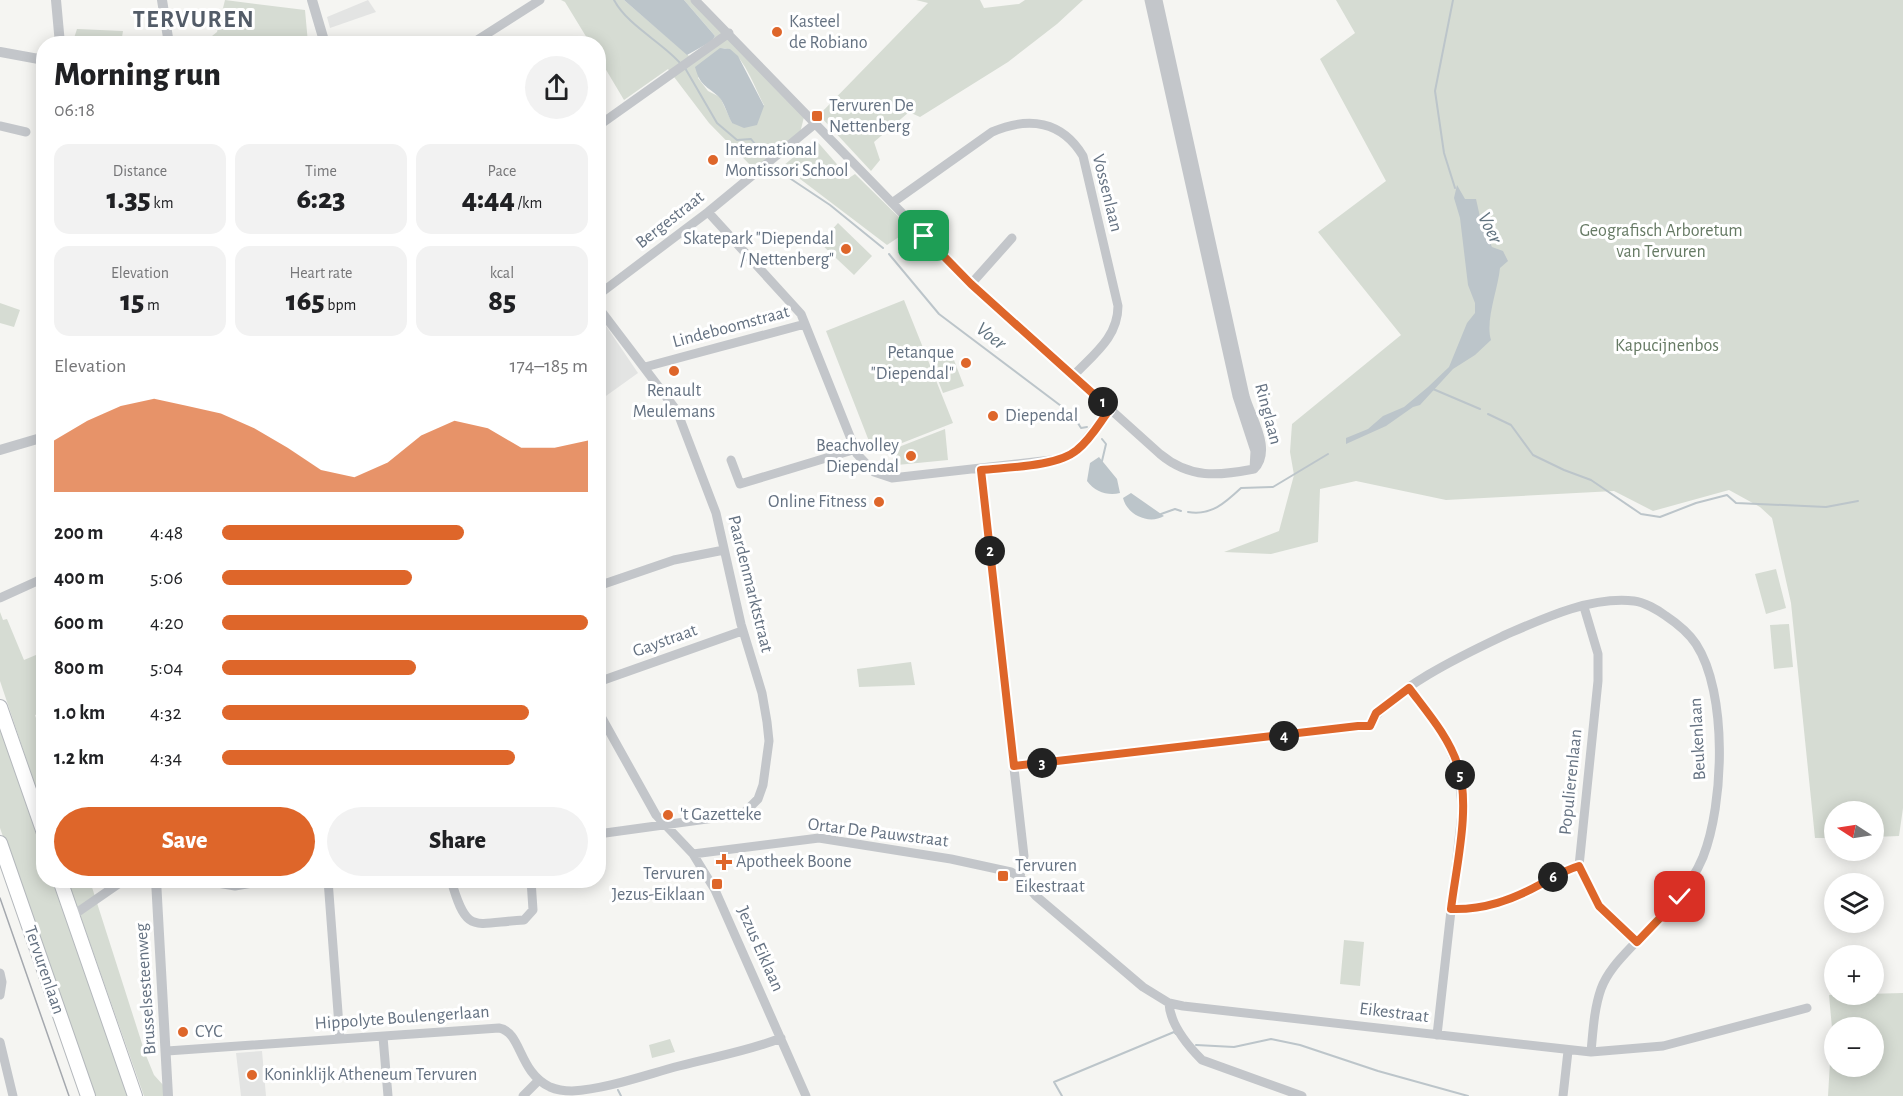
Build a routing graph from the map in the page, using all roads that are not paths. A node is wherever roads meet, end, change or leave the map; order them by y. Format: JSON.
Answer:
{"nodes":[{"id":1,"x":56,"y":0,"type":"edge"},
{"id":2,"x":162,"y":0,"type":"edge"},
{"id":3,"x":312,"y":0,"type":"edge"},
{"id":4,"x":540,"y":0,"type":"edge"},
{"id":5,"x":695,"y":0,"type":"edge"},
{"id":6,"x":1149,"y":0,"type":"edge"},
{"id":7,"x":1158,"y":0,"type":"edge"},
{"id":8,"x":729,"y":33,"type":"junction"},
{"id":9,"x":59,"y":36,"type":"edge"},
{"id":10,"x":168,"y":36,"type":"edge"},
{"id":11,"x":323,"y":36,"type":"edge"},
{"id":12,"x":484,"y":36,"type":"edge"},
{"id":13,"x":0,"y":52,"type":"edge"},
{"id":14,"x":36,"y":59,"type":"edge"},
{"id":15,"x":606,"y":121,"type":"edge"},
{"id":16,"x":816,"y":123,"type":"junction"},
{"id":17,"x":0,"y":126,"type":"edge"},
{"id":18,"x":26,"y":132,"type":"dead end"},
{"id":19,"x":892,"y":203,"type":"junction"},
{"id":20,"x":708,"y":212,"type":"junction"},
{"id":21,"x":1012,"y":238,"type":"dead end"},
{"id":22,"x":971,"y":284,"type":"junction"},
{"id":23,"x":606,"y":289,"type":"edge"},
{"id":24,"x":606,"y":317,"type":"edge"},
{"id":25,"x":805,"y":324,"type":"junction"},
{"id":26,"x":645,"y":367,"type":"junction"},
{"id":27,"x":1074,"y":375,"type":"junction"},
{"id":28,"x":1110,"y":409,"type":"junction"},
{"id":29,"x":36,"y":439,"type":"edge"},
{"id":30,"x":0,"y":450,"type":"edge"},
{"id":31,"x":856,"y":450,"type":"junction"},
{"id":32,"x":731,"y":460,"type":"dead end"},
{"id":33,"x":1254,"y":469,"type":"junction"},
{"id":34,"x":981,"y":470,"type":"junction"},
{"id":35,"x":724,"y":550,"type":"junction"},
{"id":36,"x":36,"y":582,"type":"edge"},
{"id":37,"x":606,"y":583,"type":"edge"},
{"id":38,"x":0,"y":598,"type":"edge"},
{"id":39,"x":1584,"y":607,"type":"junction"},
{"id":40,"x":742,"y":631,"type":"junction"},
{"id":41,"x":606,"y":679,"type":"edge"},
{"id":42,"x":1409,"y":688,"type":"junction"},
{"id":43,"x":0,"y":707,"type":"edge"},
{"id":44,"x":606,"y":725,"type":"edge"},
{"id":45,"x":1014,"y":766,"type":"junction"},
{"id":46,"x":36,"y":809,"type":"edge"},
{"id":47,"x":666,"y":826,"type":"junction"},
{"id":48,"x":606,"y":833,"type":"edge"},
{"id":49,"x":0,"y":843,"type":"edge"},
{"id":50,"x":693,"y":854,"type":"junction"},
{"id":51,"x":1579,"y":866,"type":"junction"},
{"id":52,"x":1020,"y":877,"type":"junction"},
{"id":53,"x":63,"y":888,"type":"edge"},
{"id":54,"x":112,"y":888,"type":"edge"},
{"id":55,"x":157,"y":888,"type":"edge"},
{"id":56,"x":328,"y":888,"type":"edge"},
{"id":57,"x":454,"y":888,"type":"edge"},
{"id":58,"x":532,"y":888,"type":"edge"},
{"id":59,"x":1451,"y":909,"type":"junction"},
{"id":60,"x":72,"y":916,"type":"junction"},
{"id":61,"x":1637,"y":942,"type":"junction"},
{"id":62,"x":0,"y":973,"type":"edge"},
{"id":63,"x":0,"y":995,"type":"edge"},
{"id":64,"x":1169,"y":1003,"type":"junction"},
{"id":65,"x":1807,"y":1008,"type":"dead end"},
{"id":66,"x":1437,"y":1035,"type":"junction"},
{"id":67,"x":383,"y":1037,"type":"junction"},
{"id":68,"x":781,"y":1038,"type":"junction"},
{"id":69,"x":340,"y":1039,"type":"junction"},
{"id":70,"x":0,"y":1042,"type":"edge"},
{"id":71,"x":167,"y":1051,"type":"junction"},
{"id":72,"x":1568,"y":1051,"type":"junction"},
{"id":73,"x":1591,"y":1052,"type":"junction"},
{"id":74,"x":538,"y":1081,"type":"junction"},
{"id":75,"x":561,"y":1093,"type":"edge"},
{"id":76,"x":13,"y":1096,"type":"edge"},
{"id":77,"x":88,"y":1096,"type":"edge"},
{"id":78,"x":135,"y":1096,"type":"edge"},
{"id":79,"x":168,"y":1096,"type":"edge"},
{"id":80,"x":388,"y":1096,"type":"edge"},
{"id":81,"x":523,"y":1096,"type":"edge"},
{"id":82,"x":806,"y":1096,"type":"edge"},
{"id":83,"x":1302,"y":1096,"type":"edge"},
{"id":84,"x":1563,"y":1096,"type":"edge"}],
"edges":[{"from":1,"to":9,"type":"street"},
{"from":2,"to":10,"type":"street"},
{"from":3,"to":11,"type":"street"},
{"from":4,"to":12,"type":"street"},
{"from":5,"to":8,"type":"street"},
{"from":6,"to":33,"type":"street","name":"Ringlaan"},
{"from":7,"to":33,"type":"street","name":"Ringlaan"},
{"from":8,"to":15,"type":"street"},
{"from":8,"to":16,"type":"street"},
{"from":13,"to":14,"type":"street"},
{"from":16,"to":19,"type":"street"},
{"from":16,"to":20,"type":"street","name":"Bergestraat"},
{"from":17,"to":18,"type":"street"},
{"from":19,"to":22,"type":"street"},
{"from":19,"to":27,"type":"street","name":"Vossenlaan"},
{"from":20,"to":23,"type":"street","name":"Bergestraat"},
{"from":20,"to":25,"type":"street"},
{"from":21,"to":22,"type":"street"},
{"from":22,"to":27,"type":"street"},
{"from":24,"to":26,"type":"street","name":"Paardenmarktstraat"},
{"from":25,"to":26,"type":"street","name":"Lindeboomstraat"},
{"from":25,"to":31,"type":"street","name":"Lindeboomstraat"},
{"from":26,"to":35,"type":"street","name":"Paardenmarktstraat"},
{"from":27,"to":28,"type":"street"},
{"from":28,"to":33,"type":"street"},
{"from":28,"to":34,"type":"street","name":"Lindeboomstraat"},
{"from":29,"to":30,"type":"street"},
{"from":31,"to":32,"type":"street"},
{"from":31,"to":34,"type":"street","name":"Lindeboomstraat"},
{"from":34,"to":45,"type":"street"},
{"from":35,"to":37,"type":"street"},
{"from":35,"to":40,"type":"street","name":"Paardenmarktstraat"},
{"from":36,"to":38,"type":"street"},
{"from":39,"to":42,"type":"street","name":"Beukenlaan"},
{"from":39,"to":51,"type":"street","name":"Populierenlaan"},
{"from":39,"to":61,"type":"street","name":"Beukenlaan"},
{"from":40,"to":41,"type":"street","name":"Gaystraat"},
{"from":40,"to":47,"type":"street","name":"Paardenmarktstraat"},
{"from":42,"to":45,"type":"street","name":"Beukenlaan"},
{"from":42,"to":59,"type":"street"},
{"from":43,"to":46,"type":"main road"},
{"from":44,"to":47,"type":"street","name":"Jezus Eiklaan"},
{"from":45,"to":52,"type":"street"},
{"from":47,"to":48,"type":"street","name":"Paardenmarktstraat"},
{"from":47,"to":50,"type":"street","name":"Jezus Eiklaan"},
{"from":49,"to":77,"type":"main road","name":"Tervurenlaan"},
{"from":50,"to":52,"type":"street","name":"Ortar De Pauwstraat"},
{"from":50,"to":68,"type":"street","name":"Jezus Eiklaan"},
{"from":51,"to":59,"type":"street"},
{"from":51,"to":61,"type":"street"},
{"from":52,"to":64,"type":"street","name":"Eikestraat"},
{"from":53,"to":60,"type":"main road"},
{"from":54,"to":60,"type":"street"},
{"from":55,"to":71,"type":"street","name":"Brusselsesteenweg"},
{"from":56,"to":69,"type":"street"},
{"from":57,"to":58,"type":"street"},
{"from":59,"to":66,"type":"street"},
{"from":60,"to":78,"type":"main road"},
{"from":61,"to":73,"type":"street","name":"Beukenlaan"},
{"from":62,"to":63,"type":"street"},
{"from":64,"to":66,"type":"street","name":"Eikestraat"},
{"from":64,"to":83,"type":"street"},
{"from":65,"to":73,"type":"street","name":"Eikestraat"},
{"from":66,"to":72,"type":"street","name":"Eikestraat"},
{"from":67,"to":69,"type":"street","name":"Hippolyte Boulengerlaan"},
{"from":67,"to":74,"type":"street","name":"Hippolyte Boulengerlaan"},
{"from":67,"to":80,"type":"street"},
{"from":68,"to":75,"type":"street"},
{"from":68,"to":82,"type":"street","name":"Jezus Eiklaan"},
{"from":69,"to":71,"type":"street","name":"Hippolyte Boulengerlaan"},
{"from":70,"to":76,"type":"street"},
{"from":71,"to":79,"type":"street","name":"Brusselsesteenweg"},
{"from":72,"to":73,"type":"street","name":"Eikestraat"},
{"from":72,"to":84,"type":"street"},
{"from":74,"to":75,"type":"street"},
{"from":74,"to":81,"type":"street"}]}
